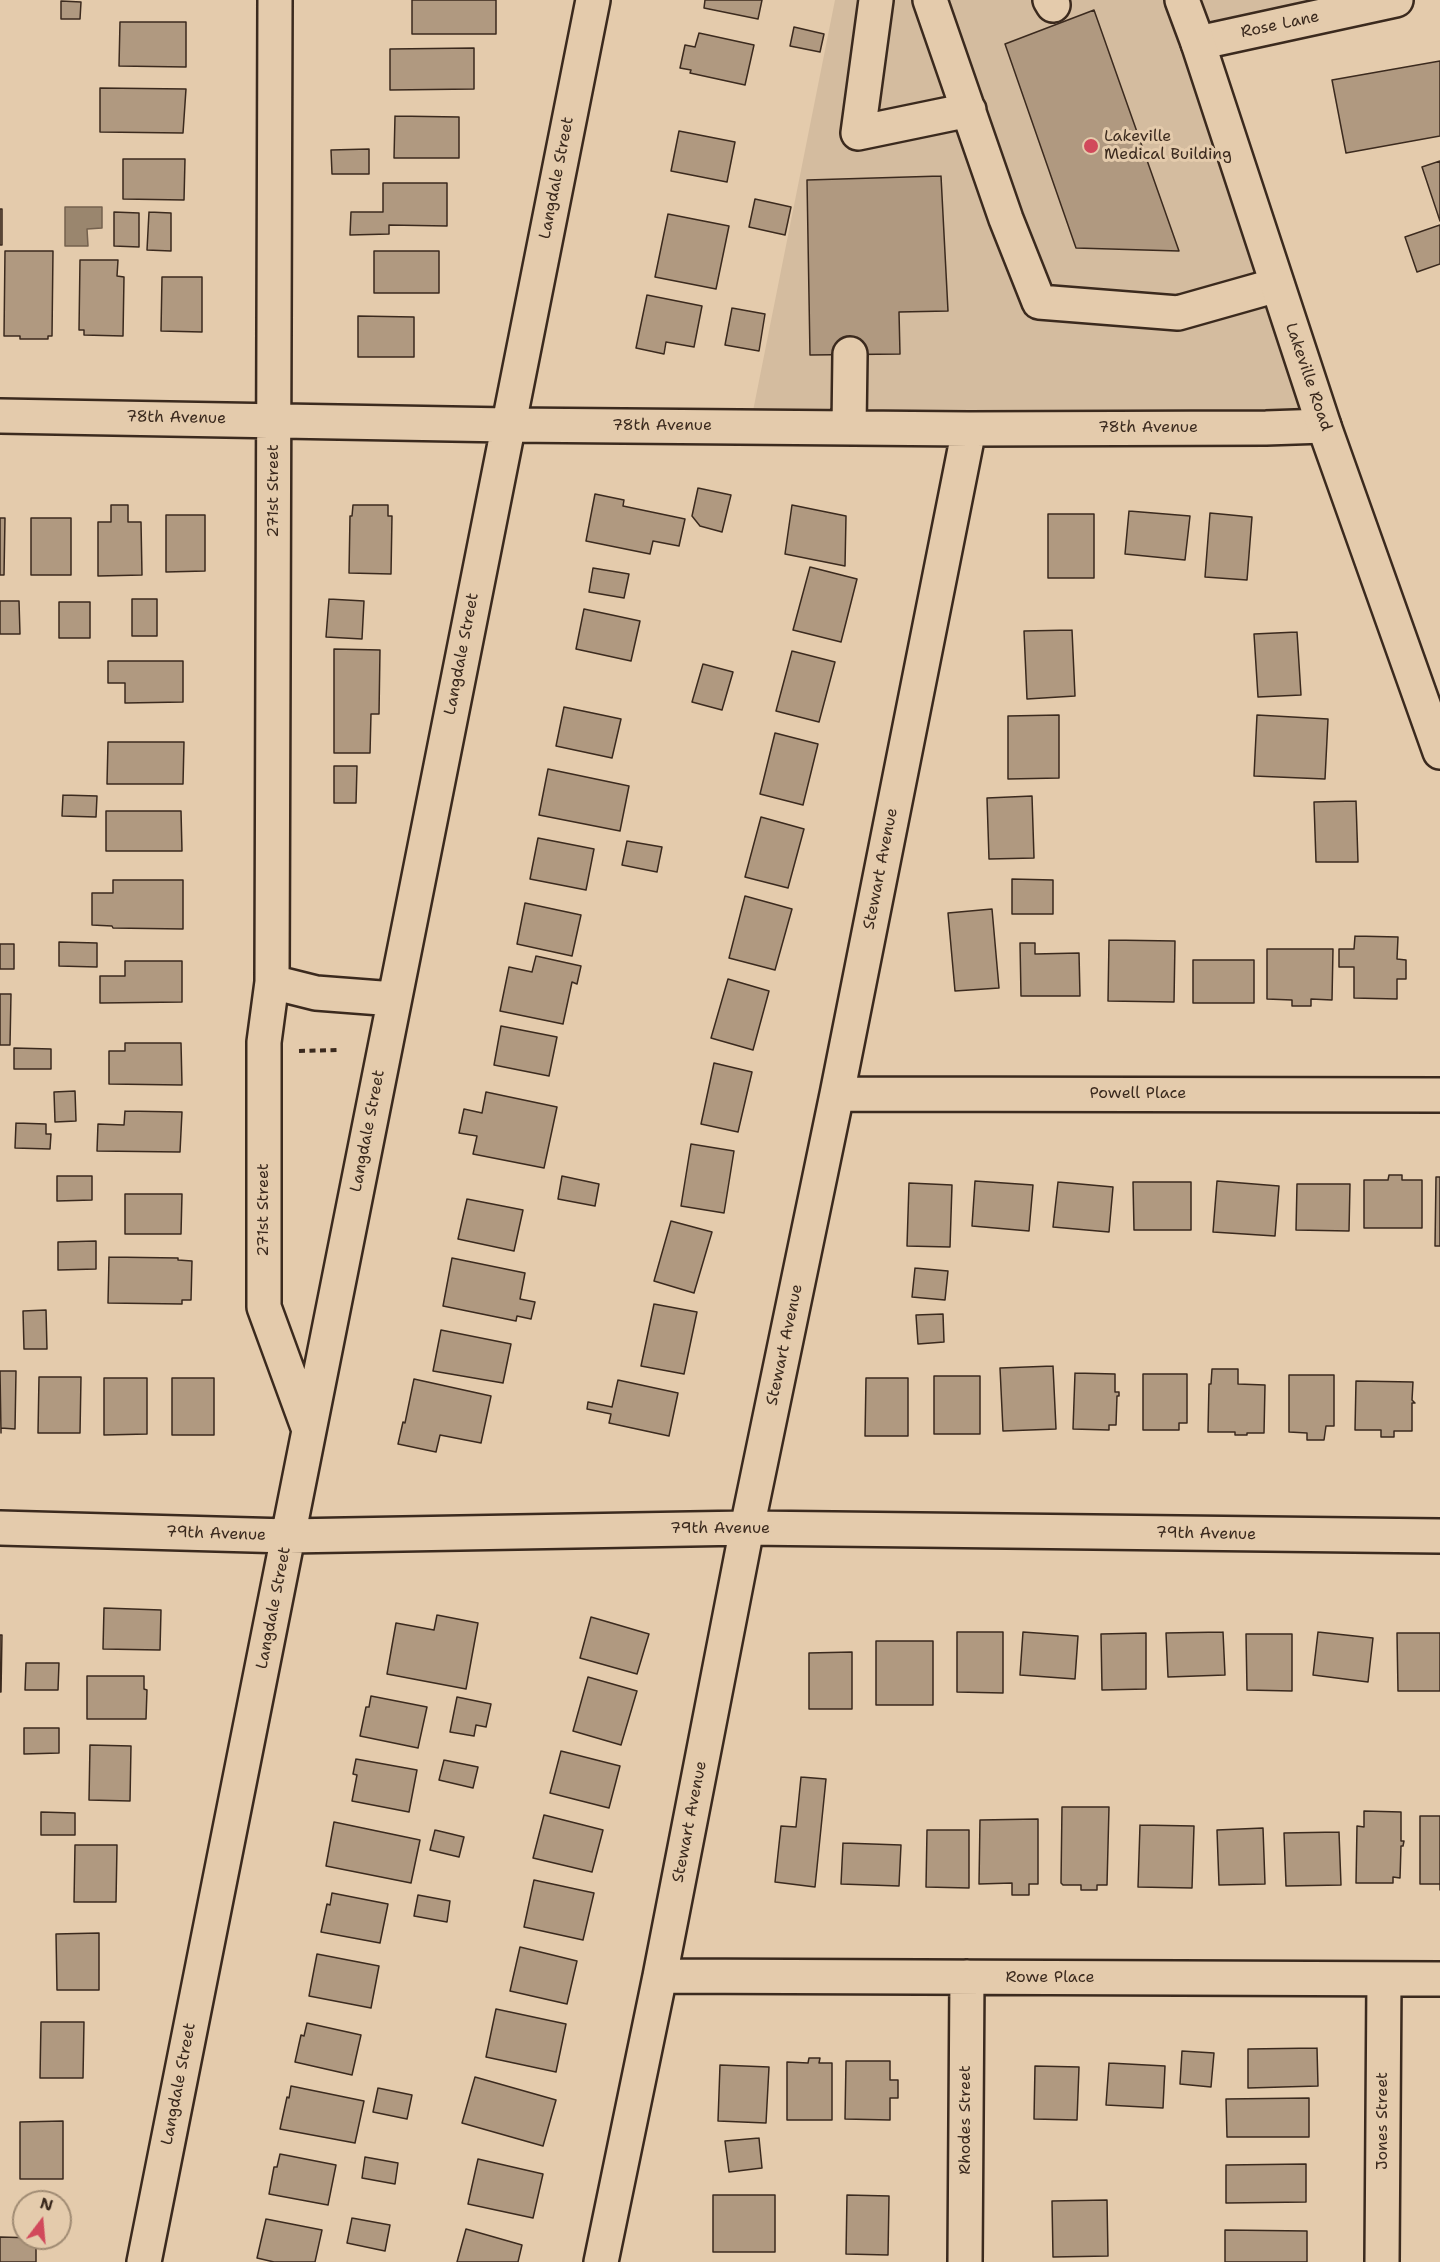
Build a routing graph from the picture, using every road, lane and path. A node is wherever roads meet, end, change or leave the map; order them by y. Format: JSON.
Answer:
{"nodes":[{"id":1,"x":275,"y":0,"type":"edge"},
{"id":2,"x":593,"y":0,"type":"edge"},
{"id":3,"x":876,"y":0,"type":"edge"},
{"id":4,"x":930,"y":0,"type":"edge"},
{"id":5,"x":1182,"y":0,"type":"edge"},
{"id":6,"x":1396,"y":0,"type":"edge"},
{"id":7,"x":1198,"y":43,"type":"junction"},
{"id":8,"x":969,"y":110,"type":"junction"},
{"id":9,"x":1277,"y":285,"type":"junction"},
{"id":10,"x":850,"y":354,"type":"dead end"},
{"id":11,"x":0,"y":416,"type":"edge"},
{"id":12,"x":274,"y":419,"type":"junction"},
{"id":13,"x":508,"y":425,"type":"junction"},
{"id":14,"x":1324,"y":426,"type":"junction"},
{"id":15,"x":849,"y":428,"type":"junction"},
{"id":16,"x":969,"y":429,"type":"junction"},
{"id":17,"x":1440,"y":752,"type":"edge"},
{"id":18,"x":272,"y":982,"type":"junction"},
{"id":19,"x":394,"y":999,"type":"junction"},
{"id":20,"x":340,"y":1050,"type":"dead end"},
{"id":21,"x":298,"y":1052,"type":"dead end"},
{"id":22,"x":837,"y":1094,"type":"junction"},
{"id":23,"x":1440,"y":1095,"type":"edge"},
{"id":24,"x":309,"y":1431,"type":"junction"},
{"id":25,"x":0,"y":1528,"type":"edge"},
{"id":26,"x":747,"y":1528,"type":"junction"},
{"id":27,"x":288,"y":1536,"type":"junction"},
{"id":28,"x":1440,"y":1536,"type":"edge"},
{"id":29,"x":660,"y":1976,"type":"junction"},
{"id":30,"x":968,"y":1977,"type":"junction"},
{"id":31,"x":1384,"y":1979,"type":"junction"},
{"id":32,"x":1440,"y":1980,"type":"edge"},
{"id":33,"x":144,"y":2262,"type":"edge"},
{"id":34,"x":601,"y":2262,"type":"edge"},
{"id":35,"x":965,"y":2262,"type":"edge"},
{"id":36,"x":1382,"y":2262,"type":"edge"}],
"edges":[{"from":1,"to":12,"type":"street","name":"271st Street"},
{"from":2,"to":13,"type":"street","name":"Langdale Street"},
{"from":3,"to":8,"type":"street"},
{"from":4,"to":8,"type":"street"},
{"from":5,"to":7,"type":"street","name":"Lakeville Road"},
{"from":6,"to":7,"type":"street","name":"Rose Lane"},
{"from":7,"to":9,"type":"street","name":"Lakeville Road"},
{"from":8,"to":9,"type":"street"},
{"from":9,"to":14,"type":"street","name":"Lakeville Road"},
{"from":10,"to":15,"type":"street"},
{"from":11,"to":12,"type":"street","name":"78th Avenue"},
{"from":12,"to":13,"type":"street","name":"78th Avenue"},
{"from":12,"to":18,"type":"street","name":"271st Street"},
{"from":13,"to":15,"type":"street","name":"78th Avenue"},
{"from":13,"to":19,"type":"street","name":"Langdale Street"},
{"from":14,"to":16,"type":"street","name":"78th Avenue"},
{"from":14,"to":17,"type":"street","name":"Lakeville Road"},
{"from":15,"to":16,"type":"street","name":"78th Avenue"},
{"from":16,"to":22,"type":"street","name":"Stewart Avenue"},
{"from":18,"to":19,"type":"street"},
{"from":18,"to":24,"type":"street","name":"271st Street"},
{"from":19,"to":24,"type":"street","name":"Langdale Street"},
{"from":20,"to":21,"type":"path"},
{"from":22,"to":23,"type":"street","name":"Powell Place"},
{"from":22,"to":26,"type":"street","name":"Stewart Avenue"},
{"from":24,"to":27,"type":"street","name":"Langdale Street"},
{"from":25,"to":27,"type":"street","name":"79th Avenue"},
{"from":26,"to":27,"type":"street","name":"79th Avenue"},
{"from":26,"to":28,"type":"street","name":"79th Avenue"},
{"from":26,"to":29,"type":"street","name":"Stewart Avenue"},
{"from":27,"to":33,"type":"street","name":"Langdale Street"},
{"from":29,"to":30,"type":"street","name":"Rowe Place"},
{"from":29,"to":34,"type":"street","name":"Stewart Avenue"},
{"from":30,"to":31,"type":"street","name":"Rowe Place"},
{"from":30,"to":35,"type":"street","name":"Rhodes Street"},
{"from":31,"to":32,"type":"street","name":"Rowe Place"},
{"from":31,"to":36,"type":"street","name":"Jones Street"}]}
